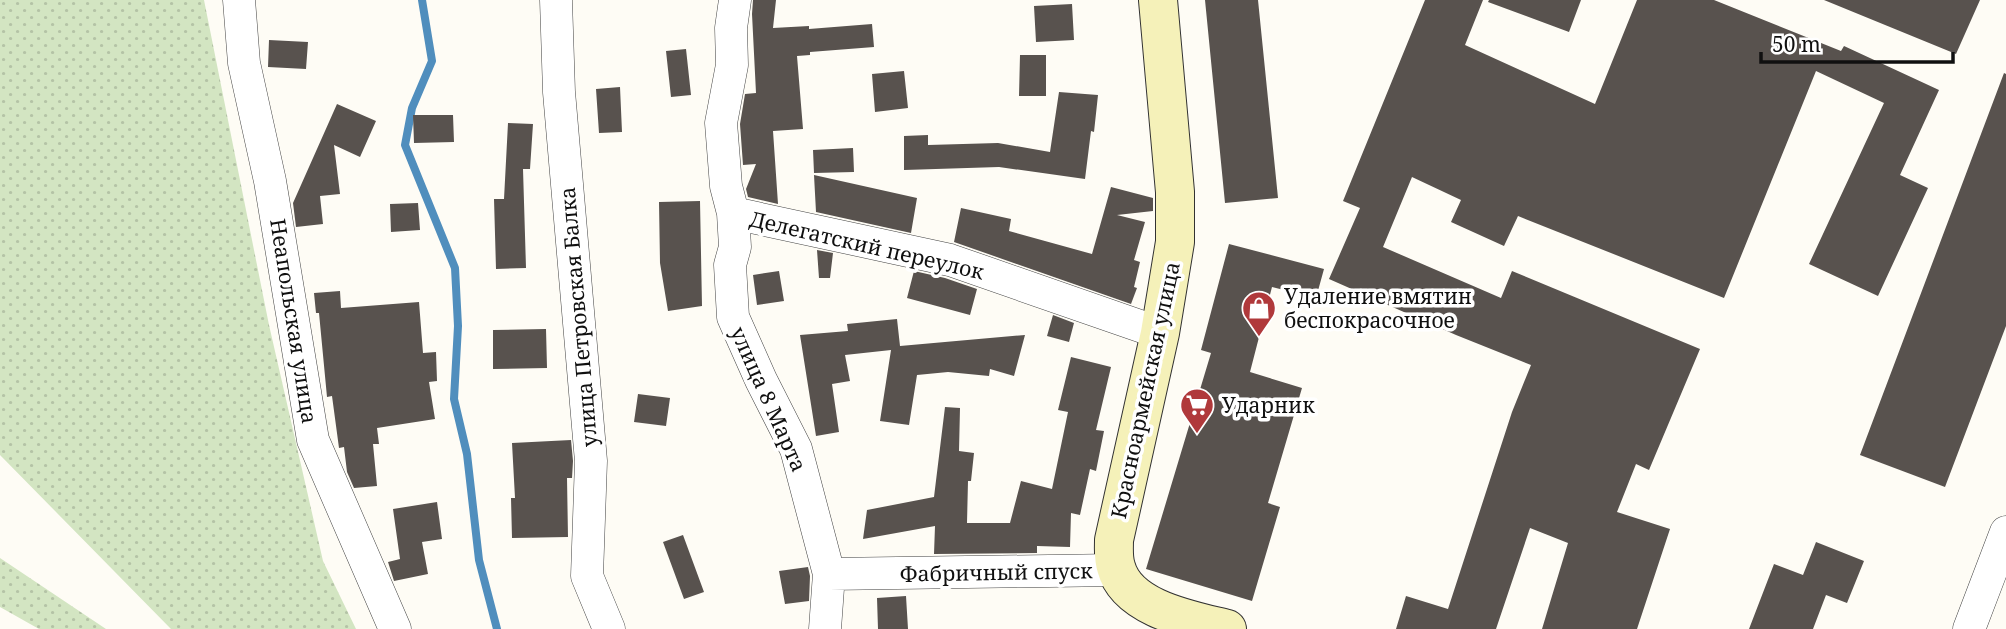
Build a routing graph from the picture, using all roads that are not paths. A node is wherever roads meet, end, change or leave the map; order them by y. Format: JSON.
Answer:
{"nodes":[{"id":1,"x":239,"y":0,"type":"edge"},
{"id":2,"x":556,"y":0,"type":"edge"},
{"id":3,"x":736,"y":0,"type":"edge"},
{"id":4,"x":1158,"y":0,"type":"edge"},
{"id":5,"x":733,"y":213,"type":"junction"},
{"id":6,"x":1160,"y":333,"type":"junction"},
{"id":7,"x":2006,"y":532,"type":"edge"},
{"id":8,"x":1116,"y":570,"type":"junction"},
{"id":9,"x":830,"y":573,"type":"junction"},
{"id":10,"x":395,"y":629,"type":"edge"},
{"id":11,"x":609,"y":629,"type":"edge"},
{"id":12,"x":825,"y":629,"type":"edge"},
{"id":13,"x":1227,"y":629,"type":"edge"},
{"id":14,"x":1969,"y":629,"type":"edge"}],
"edges":[{"from":1,"to":10,"type":"street","name":"Неапольская улица"},
{"from":2,"to":11,"type":"street","name":"улица Петровская Балка"},
{"from":3,"to":5,"type":"street","name":"улица 8 Марта"},
{"from":4,"to":6,"type":"main road","name":"Красноармейская улица"},
{"from":5,"to":6,"type":"street","name":"Делегатский переулок"},
{"from":5,"to":9,"type":"street","name":"улица 8 Марта"},
{"from":6,"to":8,"type":"main road","name":"Красноармейская улица"},
{"from":7,"to":14,"type":"street"},
{"from":8,"to":9,"type":"street","name":"Фабричный спуск"},
{"from":8,"to":13,"type":"main road","name":"Фабричный спуск"},
{"from":9,"to":12,"type":"street","name":"улица 8 Марта"}]}
